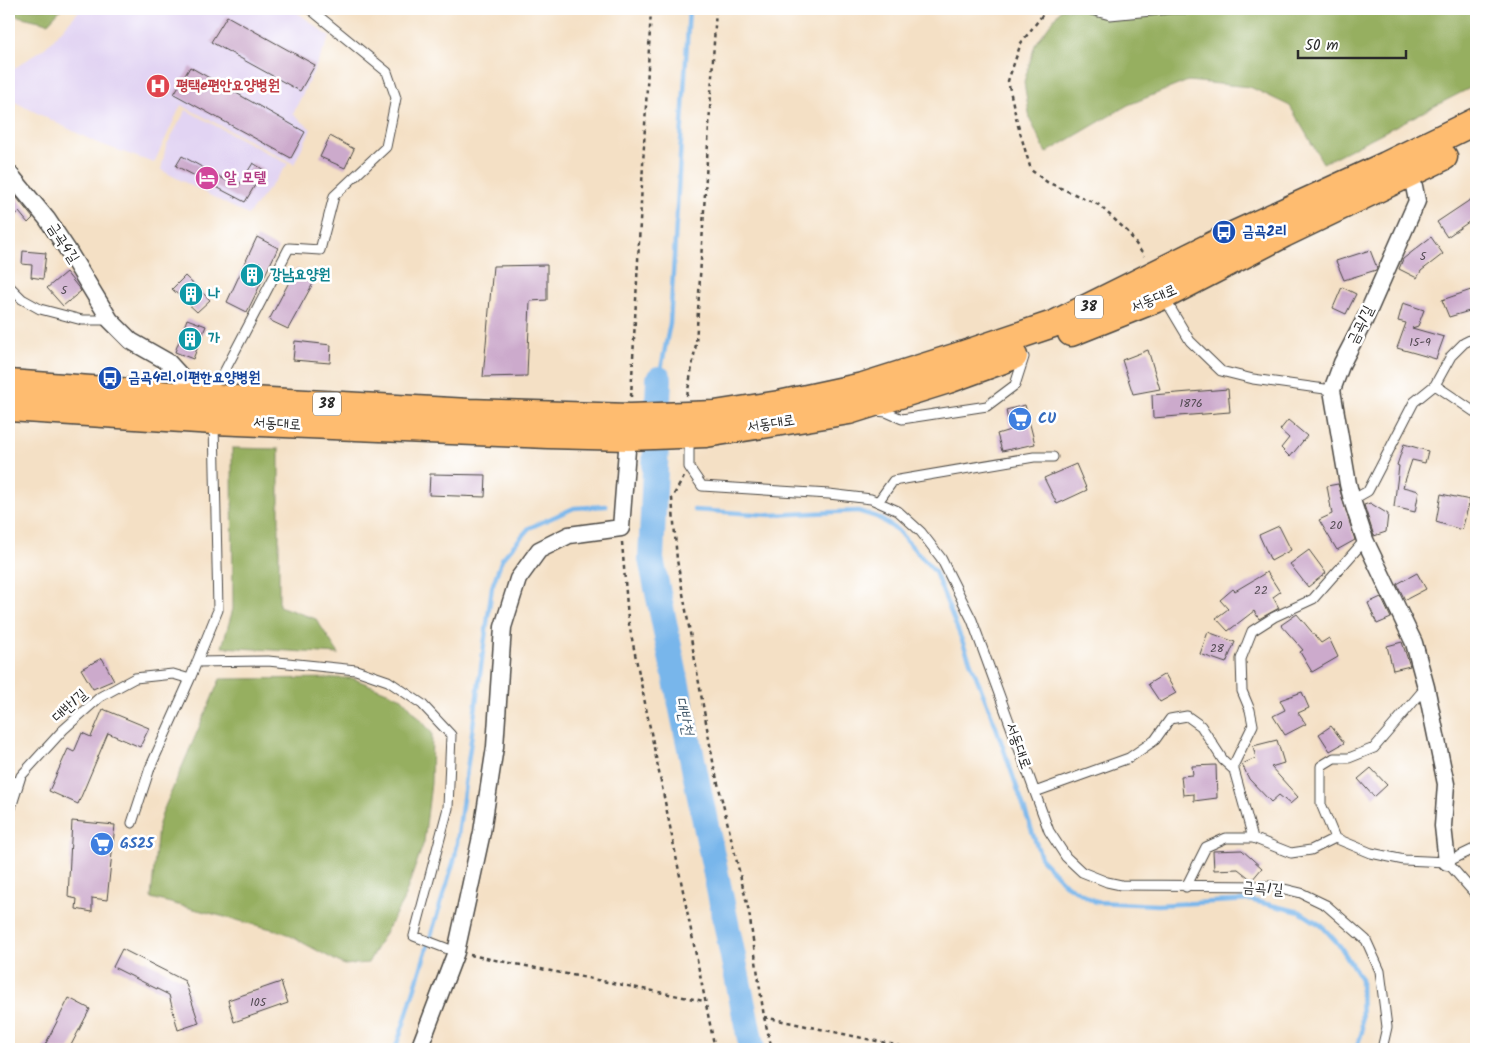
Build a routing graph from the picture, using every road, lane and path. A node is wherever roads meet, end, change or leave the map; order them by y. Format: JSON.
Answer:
{"nodes":[{"id":1,"x":310,"y":9,"type":"edge"},
{"id":2,"x":651,"y":9,"type":"edge"},
{"id":3,"x":716,"y":9,"type":"edge"},
{"id":4,"x":1047,"y":9,"type":"edge"},
{"id":5,"x":1087,"y":9,"type":"edge"},
{"id":6,"x":1228,"y":9,"type":"edge"},
{"id":7,"x":1476,"y":121,"type":"edge"},
{"id":8,"x":1476,"y":141,"type":"edge"},
{"id":9,"x":1403,"y":167,"type":"junction"},
{"id":10,"x":9,"y":173,"type":"edge"},
{"id":11,"x":9,"y":286,"type":"edge"},
{"id":12,"x":1156,"y":287,"type":"junction"},
{"id":13,"x":110,"y":320,"type":"junction"},
{"id":14,"x":1476,"y":337,"type":"edge"},
{"id":15,"x":1026,"y":351,"type":"junction"},
{"id":16,"x":9,"y":383,"type":"edge"},
{"id":17,"x":1436,"y":385,"type":"junction"},
{"id":18,"x":1332,"y":390,"type":"junction"},
{"id":19,"x":9,"y":408,"type":"edge"},
{"id":20,"x":207,"y":409,"type":"junction"},
{"id":21,"x":849,"y":411,"type":"junction"},
{"id":22,"x":1476,"y":413,"type":"edge"},
{"id":23,"x":681,"y":426,"type":"junction"},
{"id":24,"x":636,"y":427,"type":"junction"},
{"id":25,"x":1053,"y":457,"type":"dead end"},
{"id":26,"x":689,"y":467,"type":"junction"},
{"id":27,"x":1352,"y":500,"type":"junction"},
{"id":28,"x":878,"y":502,"type":"junction"},
{"id":29,"x":621,"y":528,"type":"junction"},
{"id":30,"x":1365,"y":540,"type":"junction"},
{"id":31,"x":197,"y":662,"type":"junction"},
{"id":32,"x":190,"y":679,"type":"junction"},
{"id":33,"x":1426,"y":687,"type":"junction"},
{"id":34,"x":1234,"y":770,"type":"junction"},
{"id":35,"x":9,"y":781,"type":"edge"},
{"id":36,"x":19,"y":782,"type":"junction"},
{"id":37,"x":1035,"y":792,"type":"junction"},
{"id":38,"x":9,"y":814,"type":"edge"},
{"id":39,"x":132,"y":823,"type":"dead end"},
{"id":40,"x":1253,"y":838,"type":"junction"},
{"id":41,"x":1335,"y":838,"type":"junction"},
{"id":42,"x":1476,"y":848,"type":"edge"},
{"id":43,"x":1447,"y":862,"type":"junction"},
{"id":44,"x":1186,"y":887,"type":"junction"},
{"id":45,"x":1476,"y":895,"type":"edge"},
{"id":46,"x":456,"y":952,"type":"junction"},
{"id":47,"x":704,"y":1001,"type":"junction"},
{"id":48,"x":764,"y":1017,"type":"junction"},
{"id":49,"x":419,"y":1049,"type":"edge"},
{"id":50,"x":715,"y":1049,"type":"edge"},
{"id":51,"x":772,"y":1049,"type":"edge"},
{"id":52,"x":914,"y":1049,"type":"edge"},
{"id":53,"x":1382,"y":1049,"type":"edge"}],
"edges":[{"from":1,"to":20,"type":"lane"},
{"from":2,"to":24,"type":"path"},
{"from":3,"to":23,"type":"path"},
{"from":4,"to":12,"type":"path"},
{"from":5,"to":6,"type":"lane"},
{"from":7,"to":9,"type":"main road","name":"서동대로","number":"38"},
{"from":8,"to":9,"type":"main road","name":"서동대로","number":"38"},
{"from":9,"to":12,"type":"main road","name":"서동대로","number":"38"},
{"from":9,"to":18,"type":"street","name":"금곡1길"},
{"from":10,"to":13,"type":"street","name":"금곡4길"},
{"from":11,"to":13,"type":"lane"},
{"from":12,"to":15,"type":"main road","name":"서동대로","number":"38"},
{"from":12,"to":18,"type":"lane"},
{"from":12,"to":23,"type":"main road","name":"서동대로","number":"38"},
{"from":13,"to":20,"type":"street","name":"금곡4길"},
{"from":14,"to":17,"type":"lane"},
{"from":15,"to":21,"type":"main road","name":"서동대로","number":"38"},
{"from":15,"to":21,"type":"lane"},
{"from":16,"to":20,"type":"main road","name":"서동대로","number":"38"},
{"from":17,"to":22,"type":"lane"},
{"from":17,"to":27,"type":"lane"},
{"from":18,"to":27,"type":"street","name":"금곡1길"},
{"from":19,"to":20,"type":"main road","name":"서동대로","number":"38"},
{"from":20,"to":24,"type":"main road","name":"서동대로","number":"38"},
{"from":20,"to":31,"type":"lane"},
{"from":21,"to":23,"type":"main road","name":"서동대로","number":"38"},
{"from":23,"to":24,"type":"main road","name":"서동대로","number":"38"},
{"from":23,"to":26,"type":"lane"},
{"from":24,"to":29,"type":"street"},
{"from":25,"to":28,"type":"lane"},
{"from":26,"to":28,"type":"lane","name":"서동대로"},
{"from":26,"to":48,"type":"path"},
{"from":27,"to":30,"type":"street","name":"금곡1길"},
{"from":28,"to":37,"type":"lane","name":"서동대로"},
{"from":29,"to":46,"type":"street"},
{"from":29,"to":47,"type":"path"},
{"from":30,"to":33,"type":"street","name":"금곡1길"},
{"from":30,"to":34,"type":"lane"},
{"from":31,"to":32,"type":"lane"},
{"from":31,"to":46,"type":"lane"},
{"from":32,"to":36,"type":"lane","name":"대반1길"},
{"from":32,"to":39,"type":"lane"},
{"from":33,"to":41,"type":"lane"},
{"from":33,"to":43,"type":"street","name":"금곡1길"},
{"from":34,"to":37,"type":"lane"},
{"from":34,"to":40,"type":"lane"},
{"from":35,"to":36,"type":"lane"},
{"from":36,"to":38,"type":"lane","name":"대반1길"},
{"from":37,"to":44,"type":"lane","name":"서동대로"},
{"from":40,"to":41,"type":"lane"},
{"from":40,"to":44,"type":"lane"},
{"from":41,"to":43,"type":"lane"},
{"from":42,"to":43,"type":"lane"},
{"from":43,"to":45,"type":"lane"},
{"from":44,"to":53,"type":"lane","name":"금곡1길"},
{"from":46,"to":47,"type":"path"},
{"from":46,"to":49,"type":"street"},
{"from":47,"to":50,"type":"path"},
{"from":48,"to":51,"type":"path"},
{"from":48,"to":52,"type":"path"}]}
